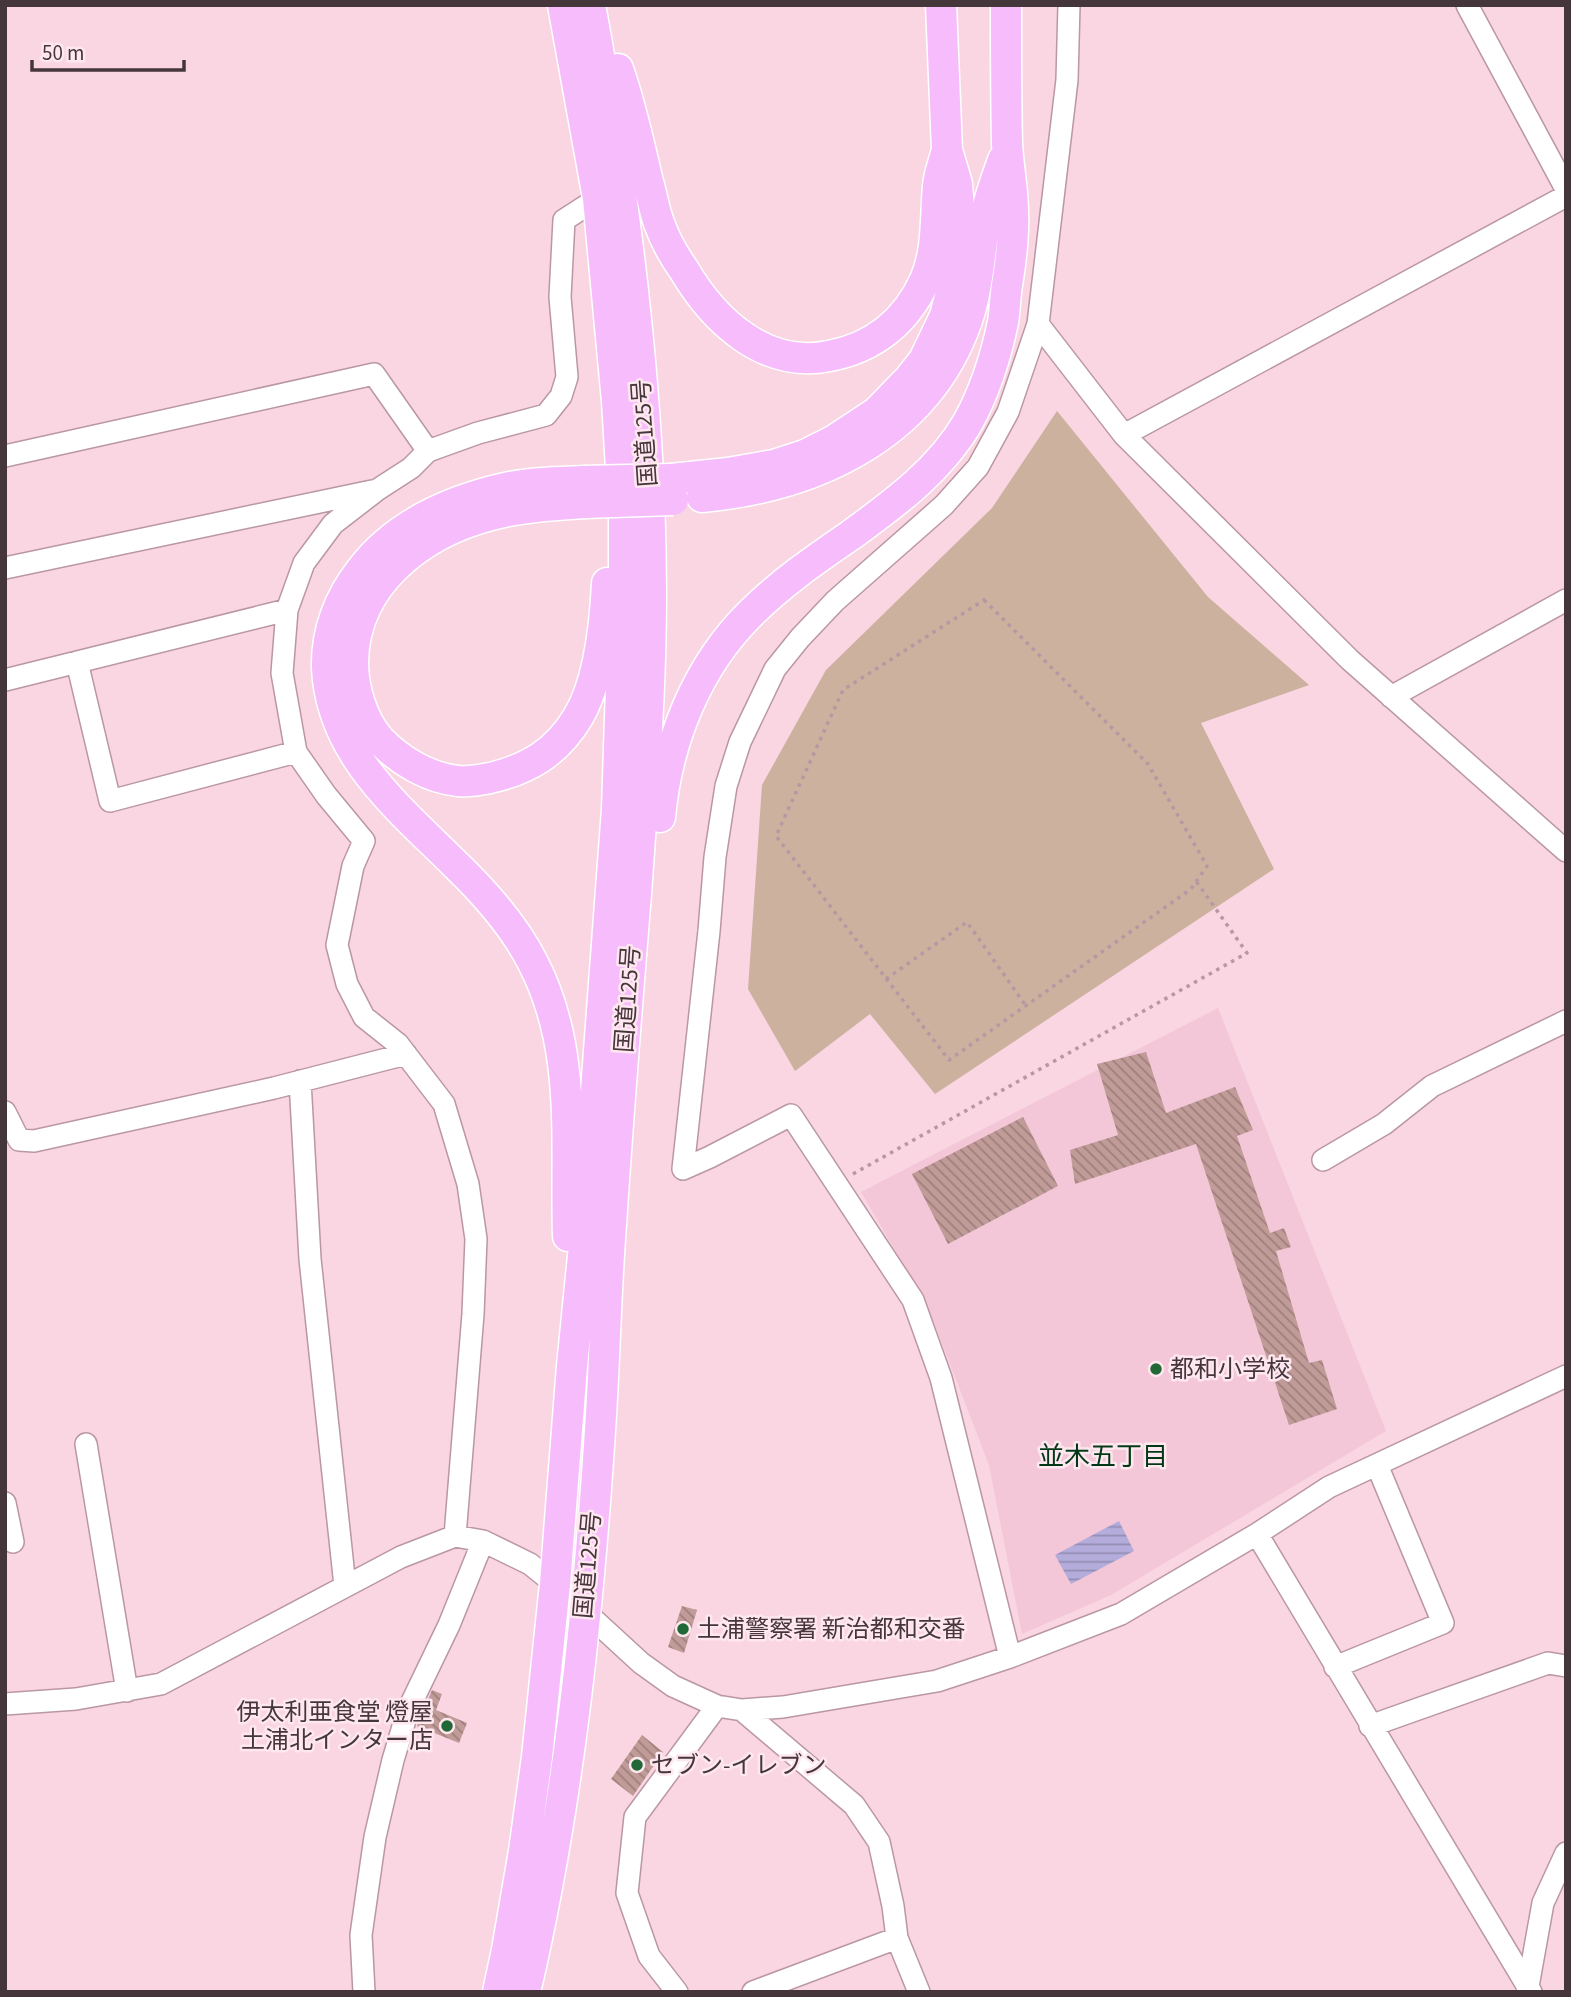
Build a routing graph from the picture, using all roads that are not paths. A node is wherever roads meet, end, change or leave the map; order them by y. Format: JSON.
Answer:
{"nodes":[{"id":1,"x":563,"y":5,"type":"edge"},
{"id":2,"x":590,"y":5,"type":"edge"},
{"id":3,"x":597,"y":5,"type":"edge"},
{"id":4,"x":941,"y":5,"type":"edge"},
{"id":5,"x":1006,"y":5,"type":"edge"},
{"id":6,"x":1069,"y":5,"type":"edge"},
{"id":7,"x":1467,"y":5,"type":"edge"},
{"id":8,"x":1007,"y":146,"type":"junction"},
{"id":9,"x":947,"y":150,"type":"junction"},
{"id":10,"x":1566,"y":189,"type":"edge"},
{"id":11,"x":1566,"y":196,"type":"edge"},
{"id":12,"x":598,"y":198,"type":"junction"},
{"id":13,"x":1038,"y":324,"type":"junction"},
{"id":14,"x":618,"y":401,"type":"junction"},
{"id":15,"x":1125,"y":435,"type":"junction"},
{"id":16,"x":428,"y":451,"type":"junction"},
{"id":17,"x":5,"y":456,"type":"edge"},
{"id":18,"x":377,"y":490,"type":"junction"},
{"id":19,"x":672,"y":490,"type":"junction"},
{"id":20,"x":584,"y":492,"type":"junction"},
{"id":21,"x":5,"y":568,"type":"edge"},
{"id":22,"x":1566,"y":600,"type":"edge"},
{"id":23,"x":287,"y":610,"type":"junction"},
{"id":24,"x":77,"y":662,"type":"junction"},
{"id":25,"x":5,"y":680,"type":"edge"},
{"id":26,"x":1391,"y":697,"type":"junction"},
{"id":27,"x":296,"y":752,"type":"junction"},
{"id":28,"x":1566,"y":850,"type":"edge"},
{"id":29,"x":1566,"y":1021,"type":"edge"},
{"id":30,"x":406,"y":1055,"type":"junction"},
{"id":31,"x":300,"y":1082,"type":"junction"},
{"id":32,"x":621,"y":1091,"type":"junction"},
{"id":33,"x":5,"y":1112,"type":"edge"},
{"id":34,"x":1323,"y":1160,"type":"dead end"},
{"id":35,"x":572,"y":1366,"type":"junction"},
{"id":36,"x":1566,"y":1376,"type":"edge"},
{"id":37,"x":86,"y":1444,"type":"dead end"},
{"id":38,"x":1377,"y":1465,"type":"junction"},
{"id":39,"x":5,"y":1503,"type":"edge"},
{"id":40,"x":1257,"y":1534,"type":"junction"},
{"id":41,"x":454,"y":1536,"type":"junction"},
{"id":42,"x":483,"y":1541,"type":"junction"},
{"id":43,"x":13,"y":1542,"type":"dead end"},
{"id":44,"x":555,"y":1584,"type":"junction"},
{"id":45,"x":345,"y":1586,"type":"junction"},
{"id":46,"x":585,"y":1611,"type":"junction"},
{"id":47,"x":1010,"y":1657,"type":"junction"},
{"id":48,"x":1566,"y":1666,"type":"edge"},
{"id":49,"x":1335,"y":1667,"type":"junction"},
{"id":50,"x":127,"y":1691,"type":"junction"},
{"id":51,"x":5,"y":1704,"type":"edge"},
{"id":52,"x":717,"y":1706,"type":"junction"},
{"id":53,"x":742,"y":1710,"type":"junction"},
{"id":54,"x":1370,"y":1726,"type":"junction"},
{"id":55,"x":1566,"y":1853,"type":"edge"},
{"id":56,"x":897,"y":1938,"type":"junction"},
{"id":57,"x":1528,"y":1991,"type":"edge"},
{"id":58,"x":364,"y":1992,"type":"edge"},
{"id":59,"x":498,"y":1992,"type":"edge"},
{"id":60,"x":525,"y":1992,"type":"edge"},
{"id":61,"x":677,"y":1992,"type":"edge"},
{"id":62,"x":753,"y":1992,"type":"edge"},
{"id":63,"x":919,"y":1992,"type":"edge"}],
"edges":[{"from":1,"to":12,"type":"highway","name":"国道125号"},
{"from":2,"to":32,"type":"highway","name":"国道125号"},
{"from":3,"to":9,"type":"highway"},
{"from":4,"to":9,"type":"highway"},
{"from":5,"to":8,"type":"highway"},
{"from":6,"to":13,"type":"street"},
{"from":7,"to":10,"type":"street"},
{"from":8,"to":19,"type":"highway"},
{"from":8,"to":32,"type":"highway"},
{"from":9,"to":19,"type":"highway"},
{"from":11,"to":15,"type":"street"},
{"from":12,"to":14,"type":"highway","name":"国道125号"},
{"from":12,"to":16,"type":"street"},
{"from":13,"to":15,"type":"street"},
{"from":13,"to":47,"type":"street"},
{"from":14,"to":20,"type":"highway"},
{"from":14,"to":35,"type":"highway","name":"国道125号"},
{"from":15,"to":26,"type":"street"},
{"from":16,"to":17,"type":"street"},
{"from":16,"to":18,"type":"street"},
{"from":18,"to":21,"type":"street"},
{"from":18,"to":23,"type":"street"},
{"from":19,"to":20,"type":"highway","bridge":true},
{"from":20,"to":35,"type":"highway"},
{"from":22,"to":26,"type":"street"},
{"from":23,"to":24,"type":"street"},
{"from":23,"to":27,"type":"street"},
{"from":24,"to":25,"type":"street"},
{"from":24,"to":27,"type":"street"},
{"from":26,"to":28,"type":"street"},
{"from":27,"to":30,"type":"street"},
{"from":29,"to":34,"type":"street"},
{"from":30,"to":31,"type":"street"},
{"from":30,"to":41,"type":"street"},
{"from":31,"to":33,"type":"street"},
{"from":31,"to":45,"type":"street"},
{"from":32,"to":46,"type":"highway","name":"国道125号"},
{"from":35,"to":44,"type":"highway","name":"国道125号"},
{"from":36,"to":38,"type":"street"},
{"from":37,"to":50,"type":"street"},
{"from":38,"to":40,"type":"street"},
{"from":38,"to":49,"type":"street"},
{"from":39,"to":43,"type":"street"},
{"from":40,"to":47,"type":"street"},
{"from":40,"to":49,"type":"street"},
{"from":41,"to":42,"type":"street"},
{"from":41,"to":45,"type":"street"},
{"from":42,"to":44,"type":"street"},
{"from":42,"to":58,"type":"street"},
{"from":44,"to":46,"type":"street"},
{"from":44,"to":59,"type":"highway","name":"国道125号"},
{"from":45,"to":50,"type":"street"},
{"from":46,"to":52,"type":"street"},
{"from":46,"to":60,"type":"highway","name":"国道125号"},
{"from":47,"to":53,"type":"street"},
{"from":48,"to":54,"type":"street"},
{"from":49,"to":54,"type":"street"},
{"from":50,"to":51,"type":"street"},
{"from":52,"to":53,"type":"street"},
{"from":52,"to":61,"type":"street"},
{"from":53,"to":56,"type":"street"},
{"from":54,"to":57,"type":"street"},
{"from":55,"to":57,"type":"street"},
{"from":56,"to":62,"type":"street"},
{"from":56,"to":63,"type":"street"}]}
